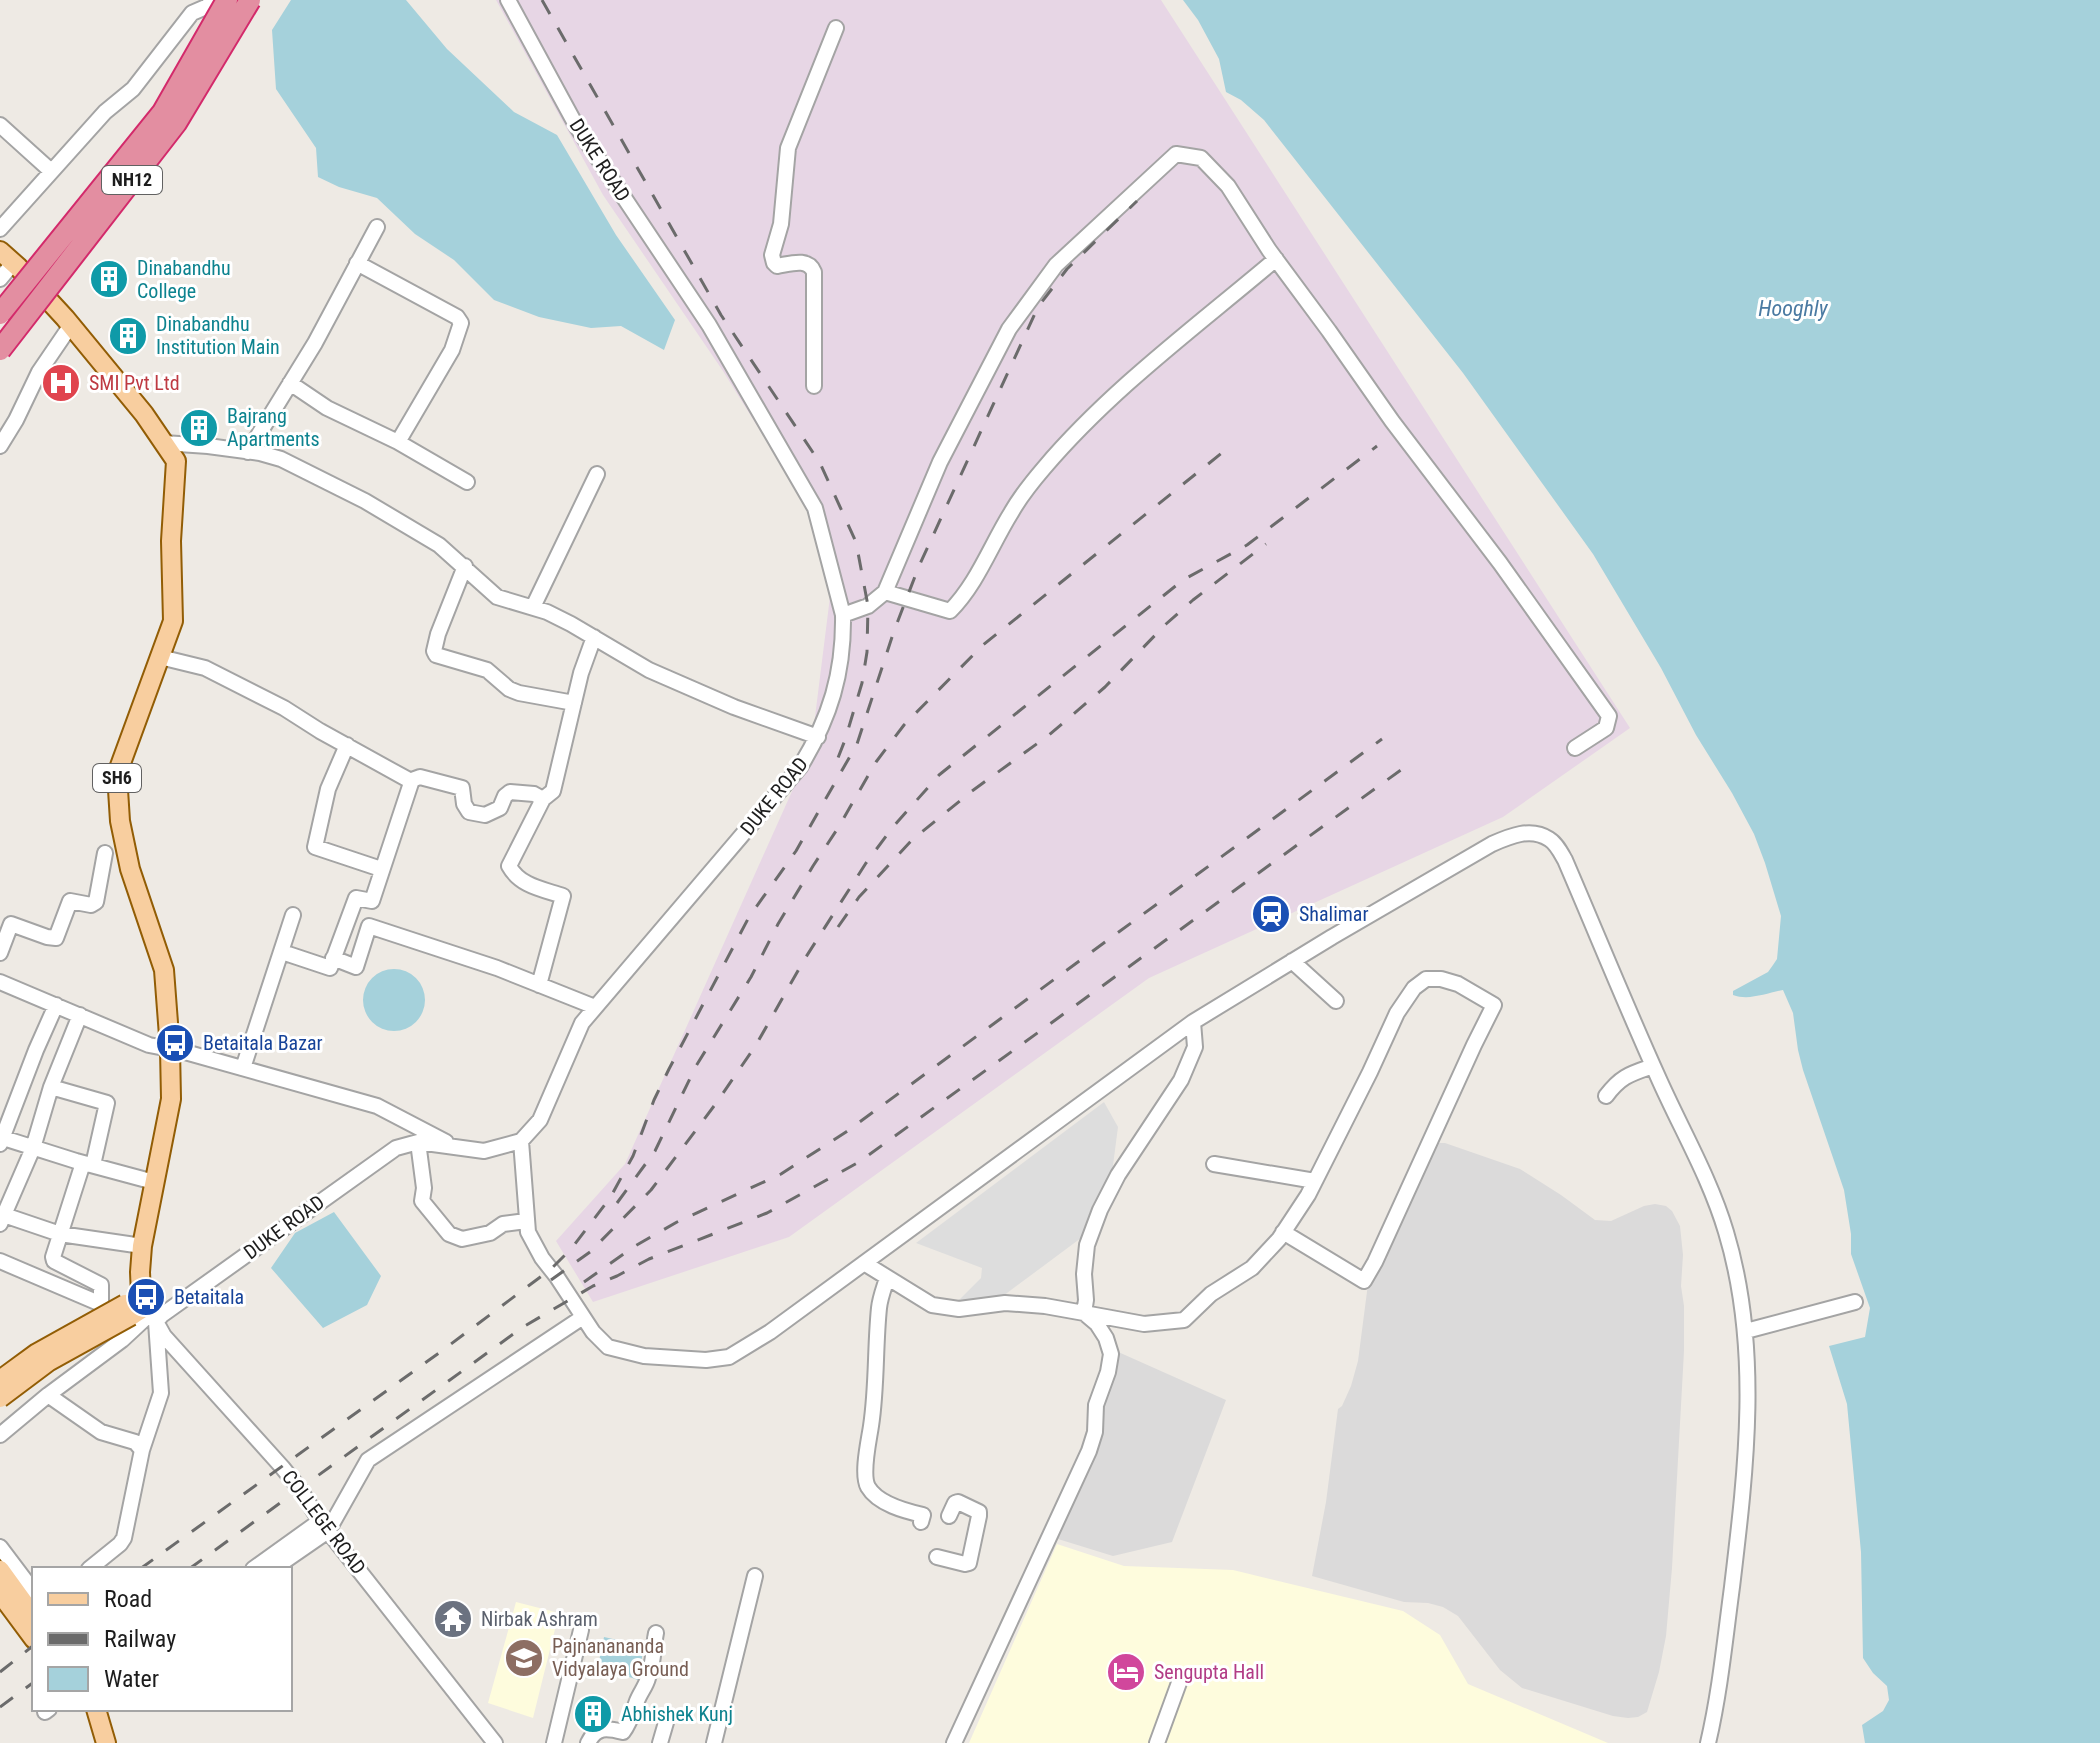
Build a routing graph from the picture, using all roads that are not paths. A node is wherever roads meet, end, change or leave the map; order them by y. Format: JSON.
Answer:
{"nodes":[{"id":1,"x":212,"y":0,"type":"edge"},
{"id":2,"x":227,"y":0,"type":"edge"},
{"id":3,"x":250,"y":0,"type":"edge"},
{"id":4,"x":508,"y":0,"type":"edge"},
{"id":5,"x":836,"y":28,"type":"dead end"},
{"id":6,"x":0,"y":125,"type":"edge"},
{"id":7,"x":51,"y":171,"type":"junction"},
{"id":8,"x":377,"y":227,"type":"dead end"},
{"id":9,"x":0,"y":229,"type":"edge"},
{"id":10,"x":7,"y":257,"type":"edge"},
{"id":11,"x":1276,"y":259,"type":"junction"},
{"id":12,"x":357,"y":263,"type":"junction"},
{"id":13,"x":0,"y":279,"type":"edge"},
{"id":14,"x":0,"y":314,"type":"edge"},
{"id":15,"x":71,"y":325,"type":"junction"},
{"id":16,"x":0,"y":350,"type":"edge"},
{"id":17,"x":290,"y":383,"type":"junction"},
{"id":18,"x":814,"y":386,"type":"dead end"},
{"id":19,"x":398,"y":442,"type":"junction"},
{"id":20,"x":164,"y":443,"type":"junction"},
{"id":21,"x":0,"y":446,"type":"edge"},
{"id":22,"x":248,"y":452,"type":"junction"},
{"id":23,"x":597,"y":474,"type":"dead end"},
{"id":24,"x":467,"y":482,"type":"dead end"},
{"id":25,"x":465,"y":566,"type":"junction"},
{"id":26,"x":885,"y":592,"type":"junction"},
{"id":27,"x":533,"y":607,"type":"junction"},
{"id":28,"x":843,"y":615,"type":"junction"},
{"id":29,"x":594,"y":637,"type":"junction"},
{"id":30,"x":160,"y":657,"type":"junction"},
{"id":31,"x":574,"y":703,"type":"junction"},
{"id":32,"x":818,"y":737,"type":"junction"},
{"id":33,"x":347,"y":745,"type":"junction"},
{"id":34,"x":1575,"y":748,"type":"dead end"},
{"id":35,"x":409,"y":781,"type":"junction"},
{"id":36,"x":543,"y":799,"type":"junction"},
{"id":37,"x":105,"y":853,"type":"dead end"},
{"id":38,"x":381,"y":869,"type":"junction"},
{"id":39,"x":293,"y":915,"type":"dead end"},
{"id":40,"x":282,"y":952,"type":"junction"},
{"id":41,"x":0,"y":953,"type":"edge"},
{"id":42,"x":333,"y":958,"type":"junction"},
{"id":43,"x":1292,"y":961,"type":"junction"},
{"id":44,"x":0,"y":982,"type":"edge"},
{"id":45,"x":539,"y":985,"type":"junction"},
{"id":46,"x":1336,"y":1001,"type":"dead end"},
{"id":47,"x":56,"y":1005,"type":"junction"},
{"id":48,"x":595,"y":1007,"type":"junction"},
{"id":49,"x":80,"y":1015,"type":"junction"},
{"id":50,"x":1193,"y":1022,"type":"junction"},
{"id":51,"x":170,"y":1049,"type":"junction"},
{"id":52,"x":1653,"y":1066,"type":"junction"},
{"id":53,"x":243,"y":1068,"type":"junction"},
{"id":54,"x":51,"y":1087,"type":"junction"},
{"id":55,"x":1606,"y":1096,"type":"dead end"},
{"id":56,"x":1,"y":1139,"type":"edge"},
{"id":57,"x":521,"y":1141,"type":"junction"},
{"id":58,"x":418,"y":1142,"type":"junction"},
{"id":59,"x":454,"y":1146,"type":"junction"},
{"id":60,"x":33,"y":1148,"type":"junction"},
{"id":61,"x":88,"y":1164,"type":"junction"},
{"id":62,"x":1214,"y":1164,"type":"dead end"},
{"id":63,"x":1315,"y":1181,"type":"junction"},
{"id":64,"x":154,"y":1182,"type":"junction"},
{"id":65,"x":2,"y":1220,"type":"edge"},
{"id":66,"x":526,"y":1221,"type":"junction"},
{"id":67,"x":1283,"y":1232,"type":"junction"},
{"id":68,"x":60,"y":1234,"type":"junction"},
{"id":69,"x":142,"y":1246,"type":"junction"},
{"id":70,"x":0,"y":1261,"type":"edge"},
{"id":71,"x":864,"y":1263,"type":"junction"},
{"id":72,"x":887,"y":1278,"type":"junction"},
{"id":73,"x":1855,"y":1302,"type":"dead end"},
{"id":74,"x":101,"y":1304,"type":"junction"},
{"id":75,"x":141,"y":1310,"type":"junction"},
{"id":76,"x":1084,"y":1313,"type":"junction"},
{"id":77,"x":580,"y":1314,"type":"junction"},
{"id":78,"x":1746,"y":1331,"type":"junction"},
{"id":79,"x":122,"y":1340,"type":"junction"},
{"id":80,"x":0,"y":1372,"type":"edge"},
{"id":81,"x":0,"y":1380,"type":"edge"},
{"id":82,"x":45,"y":1397,"type":"junction"},
{"id":83,"x":0,"y":1398,"type":"edge"},
{"id":84,"x":0,"y":1435,"type":"edge"},
{"id":85,"x":142,"y":1450,"type":"junction"},
{"id":86,"x":324,"y":1526,"type":"junction"},
{"id":87,"x":0,"y":1547,"type":"edge"},
{"id":88,"x":937,"y":1557,"type":"dead end"},
{"id":89,"x":91,"y":1567,"type":"edge"},
{"id":90,"x":256,"y":1567,"type":"edge"},
{"id":91,"x":275,"y":1567,"type":"edge"},
{"id":92,"x":0,"y":1570,"type":"edge"},
{"id":93,"x":755,"y":1576,"type":"dead end"},
{"id":94,"x":32,"y":1589,"type":"edge"},
{"id":95,"x":0,"y":1593,"type":"edge"},
{"id":96,"x":32,"y":1614,"type":"edge"},
{"id":97,"x":581,"y":1630,"type":"dead end"},
{"id":98,"x":656,"y":1633,"type":"dead end"},
{"id":99,"x":32,"y":1636,"type":"edge"},
{"id":100,"x":1180,"y":1680,"type":"dead end"},
{"id":101,"x":86,"y":1711,"type":"edge"},
{"id":102,"x":97,"y":1711,"type":"edge"},
{"id":103,"x":667,"y":1719,"type":"dead end"},
{"id":104,"x":105,"y":1739,"type":"edge"},
{"id":105,"x":495,"y":1743,"type":"edge"},
{"id":106,"x":554,"y":1743,"type":"edge"},
{"id":107,"x":588,"y":1743,"type":"edge"},
{"id":108,"x":660,"y":1743,"type":"edge"},
{"id":109,"x":714,"y":1743,"type":"edge"},
{"id":110,"x":954,"y":1743,"type":"edge"},
{"id":111,"x":1157,"y":1743,"type":"edge"},
{"id":112,"x":1708,"y":1743,"type":"edge"}],
"edges":[{"from":1,"to":7,"type":"street"},
{"from":2,"to":14,"type":"highway","number":"NH12","bridge":true},
{"from":3,"to":16,"type":"highway","number":"NH12","bridge":true},
{"from":4,"to":28,"type":"street","name":"DUKE ROAD"},
{"from":5,"to":18,"type":"street"},
{"from":6,"to":7,"type":"street"},
{"from":7,"to":9,"type":"street"},
{"from":8,"to":12,"type":"street"},
{"from":10,"to":13,"type":"street"},
{"from":10,"to":15,"type":"main road","number":"SH6"},
{"from":11,"to":26,"type":"street"},
{"from":11,"to":26,"type":"street"},
{"from":11,"to":34,"type":"street"},
{"from":12,"to":17,"type":"street"},
{"from":12,"to":19,"type":"street"},
{"from":15,"to":20,"type":"main road","number":"SH6"},
{"from":15,"to":21,"type":"street"},
{"from":17,"to":19,"type":"street"},
{"from":17,"to":22,"type":"street"},
{"from":19,"to":24,"type":"street"},
{"from":20,"to":22,"type":"street"},
{"from":20,"to":30,"type":"main road","number":"SH6"},
{"from":22,"to":25,"type":"street"},
{"from":23,"to":27,"type":"street"},
{"from":25,"to":27,"type":"street"},
{"from":25,"to":31,"type":"street"},
{"from":26,"to":28,"type":"street"},
{"from":27,"to":29,"type":"street"},
{"from":28,"to":32,"type":"street","name":"DUKE ROAD"},
{"from":29,"to":31,"type":"street"},
{"from":29,"to":32,"type":"street"},
{"from":30,"to":33,"type":"street"},
{"from":30,"to":51,"type":"main road","number":"SH6"},
{"from":31,"to":36,"type":"street"},
{"from":32,"to":48,"type":"street","name":"DUKE ROAD"},
{"from":33,"to":35,"type":"street"},
{"from":33,"to":38,"type":"street"},
{"from":35,"to":36,"type":"street"},
{"from":35,"to":38,"type":"street"},
{"from":36,"to":45,"type":"street"},
{"from":37,"to":41,"type":"street"},
{"from":38,"to":42,"type":"street"},
{"from":39,"to":40,"type":"street"},
{"from":40,"to":42,"type":"street"},
{"from":40,"to":53,"type":"street"},
{"from":42,"to":45,"type":"street"},
{"from":43,"to":46,"type":"street"},
{"from":43,"to":50,"type":"street"},
{"from":43,"to":52,"type":"street"},
{"from":44,"to":47,"type":"street"},
{"from":45,"to":48,"type":"street"},
{"from":47,"to":49,"type":"street"},
{"from":47,"to":56,"type":"street"},
{"from":48,"to":57,"type":"street","name":"DUKE ROAD"},
{"from":49,"to":51,"type":"street"},
{"from":49,"to":54,"type":"street"},
{"from":50,"to":71,"type":"street"},
{"from":50,"to":76,"type":"street"},
{"from":51,"to":53,"type":"street"},
{"from":51,"to":64,"type":"main road","number":"SH6"},
{"from":52,"to":55,"type":"street"},
{"from":52,"to":78,"type":"street"},
{"from":53,"to":59,"type":"street"},
{"from":54,"to":60,"type":"street"},
{"from":54,"to":61,"type":"street"},
{"from":56,"to":60,"type":"street"},
{"from":57,"to":59,"type":"street"},
{"from":57,"to":66,"type":"street"},
{"from":58,"to":59,"type":"street"},
{"from":58,"to":66,"type":"street"},
{"from":58,"to":75,"type":"street","name":"DUKE ROAD"},
{"from":60,"to":61,"type":"street"},
{"from":60,"to":65,"type":"street"},
{"from":61,"to":64,"type":"street"},
{"from":61,"to":68,"type":"street"},
{"from":62,"to":63,"type":"street"},
{"from":63,"to":67,"type":"street"},
{"from":63,"to":67,"type":"street"},
{"from":64,"to":69,"type":"main road","number":"SH6"},
{"from":65,"to":68,"type":"street"},
{"from":66,"to":77,"type":"street"},
{"from":67,"to":76,"type":"street"},
{"from":68,"to":69,"type":"street"},
{"from":68,"to":74,"type":"street"},
{"from":69,"to":75,"type":"main road","number":"SH6"},
{"from":70,"to":74,"type":"street"},
{"from":71,"to":72,"type":"street"},
{"from":71,"to":77,"type":"street"},
{"from":72,"to":76,"type":"street"},
{"from":72,"to":88,"type":"street"},
{"from":73,"to":78,"type":"street"},
{"from":74,"to":79,"type":"street"},
{"from":75,"to":79,"type":"street","name":"DUKE ROAD"},
{"from":75,"to":81,"type":"main road","bridge":true},
{"from":75,"to":83,"type":"main road","bridge":true},
{"from":75,"to":85,"type":"street"},
{"from":75,"to":86,"type":"street","name":"COLLEGE ROAD"},
{"from":76,"to":110,"type":"street"},
{"from":77,"to":86,"type":"street"},
{"from":78,"to":112,"type":"street"},
{"from":79,"to":82,"type":"street","name":"DUKE ROAD"},
{"from":80,"to":82,"type":"street"},
{"from":82,"to":84,"type":"street","name":"DUKE ROAD"},
{"from":82,"to":85,"type":"street"},
{"from":85,"to":89,"type":"street"},
{"from":86,"to":90,"type":"street"},
{"from":86,"to":91,"type":"street"},
{"from":86,"to":105,"type":"street","name":"COLLEGE ROAD"},
{"from":87,"to":94,"type":"street"},
{"from":92,"to":96,"type":"main road"},
{"from":93,"to":109,"type":"street"},
{"from":95,"to":99,"type":"main road"},
{"from":97,"to":106,"type":"street"},
{"from":98,"to":107,"type":"street"},
{"from":100,"to":111,"type":"street"},
{"from":101,"to":104,"type":"main road"},
{"from":102,"to":104,"type":"main road"},
{"from":103,"to":108,"type":"street"}]}
